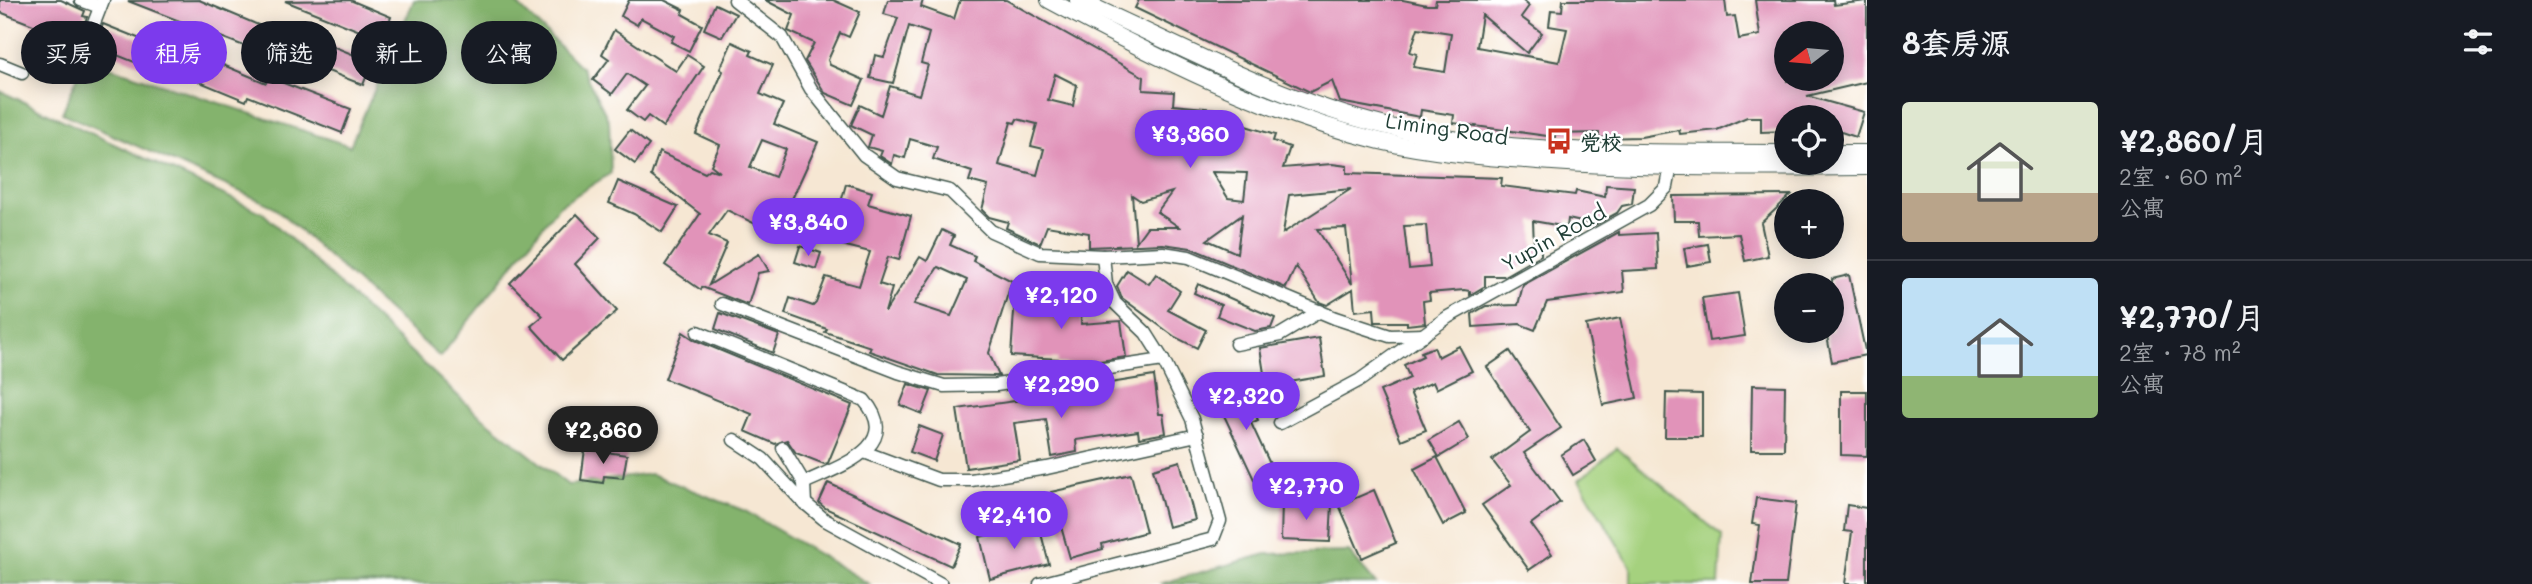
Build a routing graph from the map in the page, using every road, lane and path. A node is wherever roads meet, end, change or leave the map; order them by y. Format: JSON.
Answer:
{"nodes":[{"id":1,"x":81,"y":0,"type":"edge"},
{"id":2,"x":735,"y":0,"type":"edge"},
{"id":3,"x":1049,"y":0,"type":"edge"},
{"id":4,"x":1078,"y":0,"type":"edge"},
{"id":5,"x":102,"y":4,"type":"edge"},
{"id":6,"x":1109,"y":6,"type":"edge"},
{"id":7,"x":95,"y":21,"type":"edge"},
{"id":8,"x":0,"y":64,"type":"edge"},
{"id":9,"x":21,"y":72,"type":"edge"},
{"id":10,"x":1774,"y":154,"type":"edge"},
{"id":11,"x":1844,"y":156,"type":"edge"},
{"id":12,"x":1672,"y":160,"type":"junction"},
{"id":13,"x":1865,"y":160,"type":"edge"},
{"id":14,"x":1103,"y":256,"type":"junction"},
{"id":15,"x":722,"y":304,"type":"dead end"},
{"id":16,"x":1320,"y":311,"type":"junction"},
{"id":17,"x":698,"y":332,"type":"dead end"},
{"id":18,"x":1424,"y":335,"type":"junction"},
{"id":19,"x":1236,"y":344,"type":"dead end"},
{"id":20,"x":1163,"y":360,"type":"junction"},
{"id":21,"x":1280,"y":423,"type":"dead end"},
{"id":22,"x":1197,"y":435,"type":"junction"},
{"id":23,"x":734,"y":440,"type":"dead end"},
{"id":24,"x":783,"y":448,"type":"dead end"},
{"id":25,"x":864,"y":452,"type":"junction"},
{"id":26,"x":804,"y":483,"type":"junction"},
{"id":27,"x":805,"y":503,"type":"junction"},
{"id":28,"x":941,"y":584,"type":"edge"},
{"id":29,"x":1040,"y":584,"type":"edge"}],
"edges":[{"from":1,"to":5,"type":"street"},
{"from":2,"to":14,"type":"street"},
{"from":3,"to":12,"type":"street","name":"Liming Road"},
{"from":4,"to":6,"type":"street","name":"Liming Road"},
{"from":5,"to":7,"type":"street"},
{"from":6,"to":12,"type":"street","name":"Liming Road"},
{"from":8,"to":9,"type":"street"},
{"from":10,"to":12,"type":"street","name":"Liming Road"},
{"from":11,"to":13,"type":"street","name":"Liming Road"},
{"from":12,"to":13,"type":"street","name":"Liming Road"},
{"from":12,"to":18,"type":"street","name":"Yupin Road"},
{"from":14,"to":16,"type":"street"},
{"from":14,"to":20,"type":"street"},
{"from":15,"to":20,"type":"street"},
{"from":16,"to":18,"type":"street"},
{"from":16,"to":19,"type":"street"},
{"from":17,"to":25,"type":"street"},
{"from":18,"to":21,"type":"street","name":"Yupin Road"},
{"from":20,"to":22,"type":"street"},
{"from":22,"to":25,"type":"street"},
{"from":22,"to":29,"type":"street"},
{"from":23,"to":27,"type":"street"},
{"from":24,"to":26,"type":"street"},
{"from":25,"to":26,"type":"street"},
{"from":26,"to":27,"type":"street"},
{"from":27,"to":28,"type":"street"}]}
